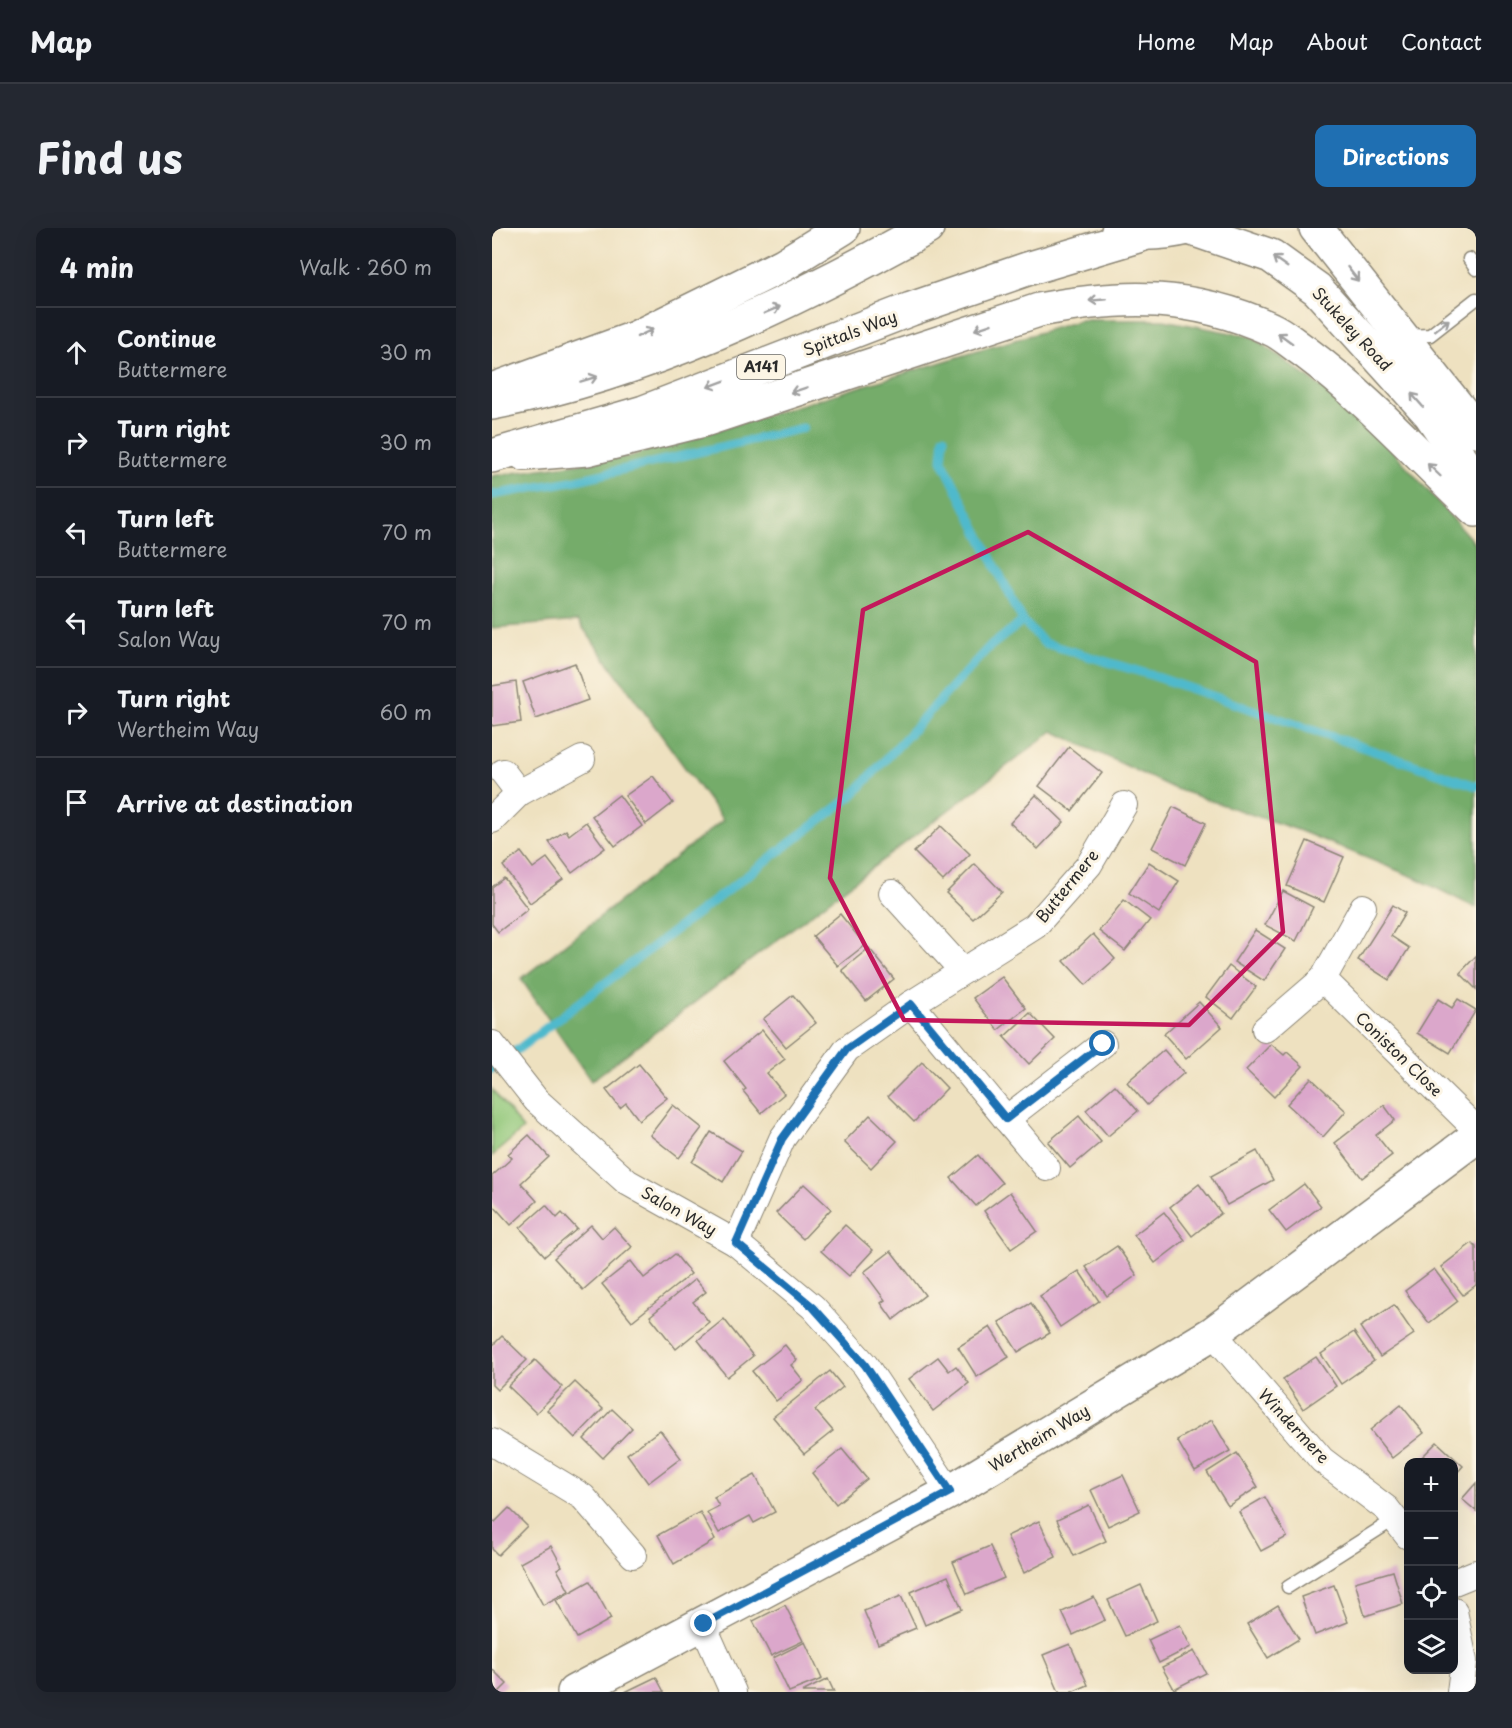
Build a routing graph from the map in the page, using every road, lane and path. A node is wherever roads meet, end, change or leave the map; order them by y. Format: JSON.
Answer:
{"nodes":[{"id":1,"x":843,"y":228,"type":"edge"},
{"id":2,"x":927,"y":228,"type":"edge"},
{"id":3,"x":1106,"y":228,"type":"edge"},
{"id":4,"x":1188,"y":228,"type":"edge"},
{"id":5,"x":1316,"y":228,"type":"edge"},
{"id":6,"x":1141,"y":235,"type":"junction"},
{"id":7,"x":1476,"y":300,"type":"edge"},
{"id":8,"x":1402,"y":336,"type":"junction"},
{"id":9,"x":492,"y":390,"type":"edge"},
{"id":10,"x":492,"y":403,"type":"edge"},
{"id":11,"x":1476,"y":430,"type":"edge"},
{"id":12,"x":492,"y":456,"type":"edge"},
{"id":13,"x":1476,"y":482,"type":"edge"},
{"id":14,"x":1476,"y":510,"type":"edge"},
{"id":15,"x":582,"y":759,"type":"dead end"},
{"id":16,"x":503,"y":772,"type":"dead end"},
{"id":17,"x":519,"y":793,"type":"junction"},
{"id":18,"x":1124,"y":805,"type":"dead end"},
{"id":19,"x":492,"y":820,"type":"edge"},
{"id":20,"x":892,"y":893,"type":"dead end"},
{"id":21,"x":1364,"y":907,"type":"dead end"},
{"id":22,"x":963,"y":971,"type":"junction"},
{"id":23,"x":1323,"y":979,"type":"junction"},
{"id":24,"x":911,"y":1004,"type":"junction"},
{"id":25,"x":1265,"y":1029,"type":"dead end"},
{"id":26,"x":492,"y":1044,"type":"edge"},
{"id":27,"x":1103,"y":1044,"type":"dead end"},
{"id":28,"x":1006,"y":1119,"type":"junction"},
{"id":29,"x":1476,"y":1129,"type":"edge"},
{"id":30,"x":1476,"y":1137,"type":"edge"},
{"id":31,"x":1047,"y":1168,"type":"dead end"},
{"id":32,"x":736,"y":1243,"type":"junction"},
{"id":33,"x":1213,"y":1333,"type":"junction"},
{"id":34,"x":492,"y":1442,"type":"edge"},
{"id":35,"x":950,"y":1492,"type":"junction"},
{"id":36,"x":1402,"y":1527,"type":"edge"},
{"id":37,"x":633,"y":1556,"type":"dead end"},
{"id":38,"x":1476,"y":1573,"type":"edge"},
{"id":39,"x":1458,"y":1580,"type":"edge"},
{"id":40,"x":1288,"y":1587,"type":"dead end"},
{"id":41,"x":1456,"y":1620,"type":"edge"},
{"id":42,"x":704,"y":1624,"type":"junction"},
{"id":43,"x":573,"y":1692,"type":"edge"},
{"id":44,"x":733,"y":1692,"type":"edge"},
{"id":45,"x":1460,"y":1692,"type":"edge"}],
"edges":[{"from":9,"to":1,"type":"main road","one_way":true},
{"from":10,"to":2,"type":"main road","one_way":true},
{"from":3,"to":6,"type":"main road"},
{"from":4,"to":6,"type":"main road"},
{"from":13,"to":4,"type":"main road","name":"Stukeley Road","one_way":true},
{"from":5,"to":8,"type":"main road","name":"Stukeley Road","one_way":true},
{"from":6,"to":12,"type":"main road","name":"Spittals Way","number":"A141","one_way":true},
{"from":8,"to":7,"type":"lane","one_way":true},
{"from":8,"to":11,"type":"main road","name":"Stukeley Road"},
{"from":14,"to":12,"type":"main road","one_way":true},
{"from":15,"to":17,"type":"street"},
{"from":16,"to":17,"type":"street"},
{"from":17,"to":19,"type":"street"},
{"from":18,"to":22,"type":"street","name":"Buttermere"},
{"from":20,"to":22,"type":"street"},
{"from":21,"to":23,"type":"street"},
{"from":22,"to":24,"type":"street","name":"Buttermere"},
{"from":23,"to":25,"type":"street"},
{"from":23,"to":29,"type":"street","name":"Coniston Close"},
{"from":24,"to":28,"type":"street"},
{"from":24,"to":32,"type":"street","name":"Buttermere"},
{"from":26,"to":32,"type":"street","name":"Salon Way"},
{"from":27,"to":28,"type":"street"},
{"from":28,"to":31,"type":"street"},
{"from":30,"to":33,"type":"main road","name":"Wertheim Way"},
{"from":32,"to":35,"type":"street","name":"Salon Way"},
{"from":33,"to":35,"type":"main road","name":"Wertheim Way"},
{"from":33,"to":36,"type":"street","name":"Windermere"},
{"from":34,"to":37,"type":"street"},
{"from":35,"to":42,"type":"main road","name":"Wertheim Way"},
{"from":36,"to":40,"type":"lane"},
{"from":38,"to":39,"type":"street"},
{"from":41,"to":45,"type":"street"},
{"from":42,"to":43,"type":"main road","name":"Wertheim Way"},
{"from":42,"to":44,"type":"street"}]}
